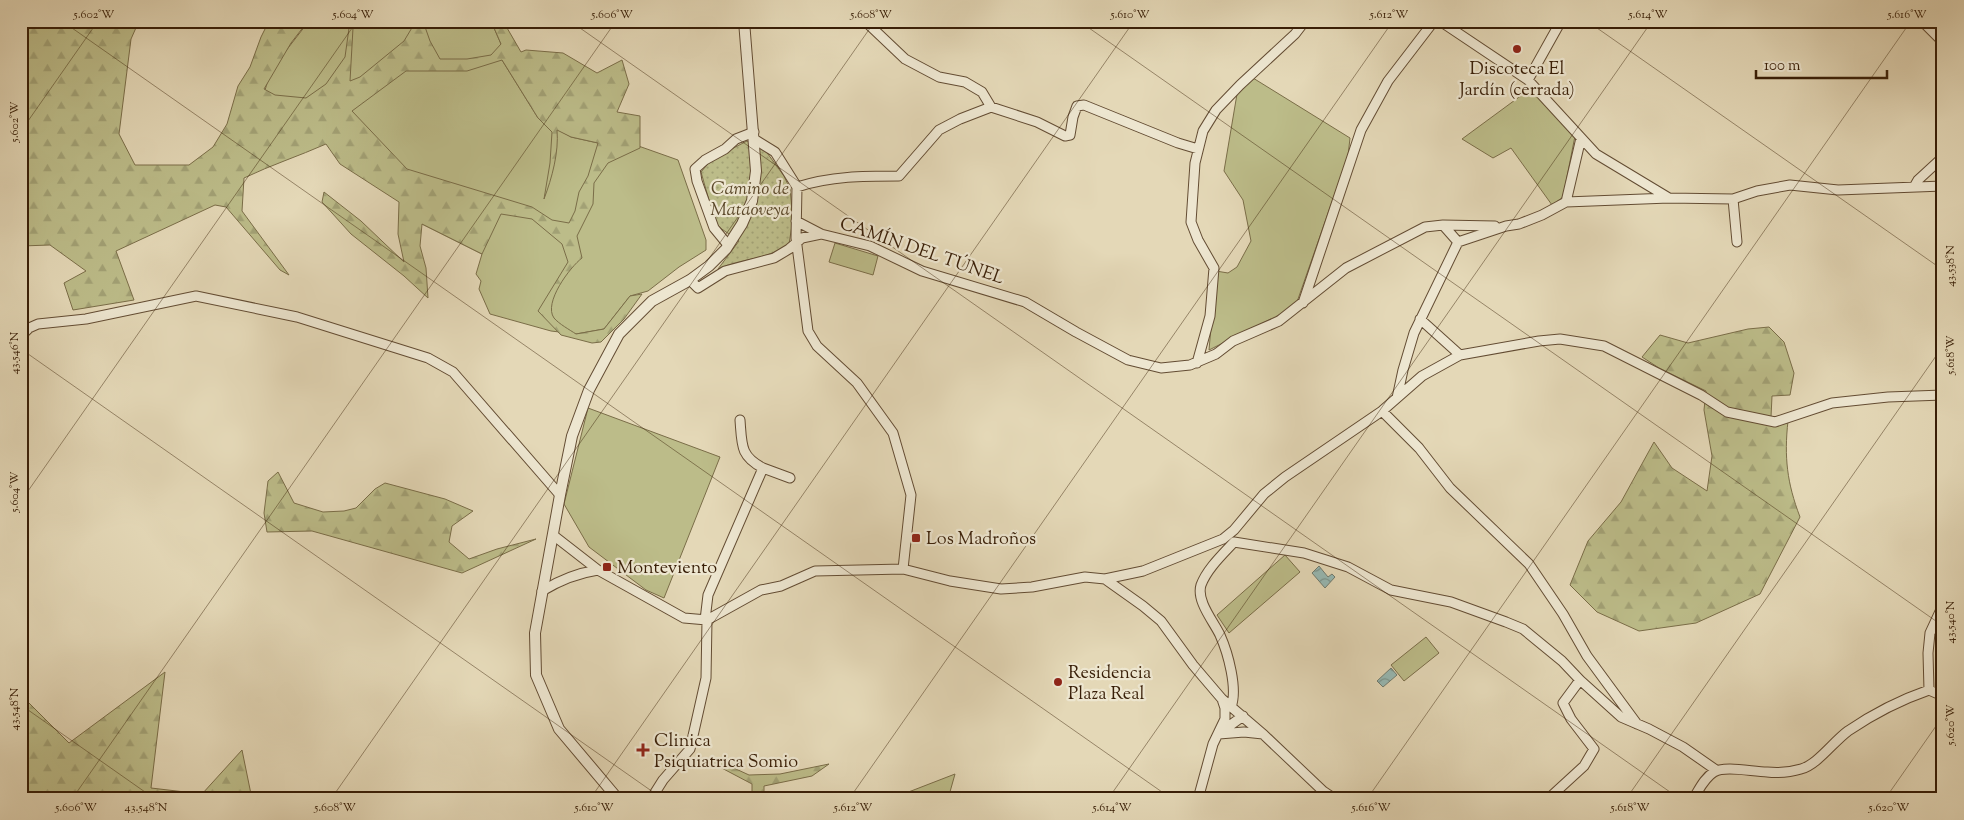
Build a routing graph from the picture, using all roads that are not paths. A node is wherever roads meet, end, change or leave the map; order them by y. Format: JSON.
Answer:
{"nodes":[{"id":1,"x":744,"y":21,"type":"edge"},
{"id":2,"x":865,"y":21,"type":"edge"},
{"id":3,"x":1305,"y":21,"type":"edge"},
{"id":4,"x":1434,"y":21,"type":"edge"},
{"id":5,"x":1440,"y":21,"type":"edge"},
{"id":6,"x":1560,"y":21,"type":"edge"},
{"id":7,"x":1922,"y":21,"type":"edge"},
{"id":8,"x":1943,"y":42,"type":"edge"},
{"id":9,"x":1528,"y":80,"type":"junction"},
{"id":10,"x":991,"y":107,"type":"junction"},
{"id":11,"x":754,"y":135,"type":"junction"},
{"id":12,"x":1581,"y":138,"type":"junction"},
{"id":13,"x":1198,"y":149,"type":"junction"},
{"id":14,"x":1943,"y":157,"type":"edge"},
{"id":15,"x":1943,"y":186,"type":"edge"},
{"id":16,"x":797,"y":187,"type":"junction"},
{"id":17,"x":1914,"y":187,"type":"junction"},
{"id":18,"x":1670,"y":198,"type":"junction"},
{"id":19,"x":1733,"y":199,"type":"junction"},
{"id":20,"x":1566,"y":202,"type":"junction"},
{"id":21,"x":796,"y":221,"type":"junction"},
{"id":22,"x":1443,"y":225,"type":"junction"},
{"id":23,"x":1506,"y":226,"type":"junction"},
{"id":24,"x":822,"y":234,"type":"junction"},
{"id":25,"x":796,"y":242,"type":"junction"},
{"id":26,"x":1458,"y":242,"type":"junction"},
{"id":27,"x":1737,"y":242,"type":"dead end"},
{"id":28,"x":728,"y":245,"type":"junction"},
{"id":29,"x":690,"y":280,"type":"junction"},
{"id":30,"x":1303,"y":303,"type":"junction"},
{"id":31,"x":1420,"y":319,"type":"junction"},
{"id":32,"x":21,"y":336,"type":"edge"},
{"id":33,"x":1460,"y":355,"type":"junction"},
{"id":34,"x":1197,"y":363,"type":"junction"},
{"id":35,"x":1943,"y":394,"type":"edge"},
{"id":36,"x":1396,"y":398,"type":"junction"},
{"id":37,"x":1382,"y":412,"type":"junction"},
{"id":38,"x":740,"y":420,"type":"dead end"},
{"id":39,"x":763,"y":468,"type":"junction"},
{"id":40,"x":790,"y":478,"type":"dead end"},
{"id":41,"x":560,"y":495,"type":"junction"},
{"id":42,"x":553,"y":535,"type":"junction"},
{"id":43,"x":598,"y":570,"type":"junction"},
{"id":44,"x":903,"y":570,"type":"junction"},
{"id":45,"x":1105,"y":579,"type":"junction"},
{"id":46,"x":542,"y":591,"type":"junction"},
{"id":47,"x":1943,"y":605,"type":"edge"},
{"id":48,"x":706,"y":620,"type":"junction"},
{"id":49,"x":1580,"y":680,"type":"junction"},
{"id":50,"x":1929,"y":690,"type":"junction"},
{"id":51,"x":1943,"y":696,"type":"edge"},
{"id":52,"x":1222,"y":699,"type":"junction"},
{"id":53,"x":1232,"y":707,"type":"junction"},
{"id":54,"x":1243,"y":716,"type":"junction"},
{"id":55,"x":1636,"y":724,"type":"junction"},
{"id":56,"x":1219,"y":734,"type":"junction"},
{"id":57,"x":1264,"y":734,"type":"junction"},
{"id":58,"x":1716,"y":770,"type":"junction"},
{"id":59,"x":618,"y":799,"type":"edge"},
{"id":60,"x":651,"y":799,"type":"edge"},
{"id":61,"x":1198,"y":799,"type":"edge"},
{"id":62,"x":1336,"y":799,"type":"edge"},
{"id":63,"x":1548,"y":799,"type":"edge"},
{"id":64,"x":1693,"y":799,"type":"edge"}],
"edges":[{"from":1,"to":11,"type":"street"},
{"from":2,"to":10,"type":"street"},
{"from":3,"to":13,"type":"street"},
{"from":4,"to":30,"type":"street"},
{"from":5,"to":9,"type":"street"},
{"from":6,"to":9,"type":"street"},
{"from":7,"to":8,"type":"street"},
{"from":9,"to":12,"type":"street"},
{"from":10,"to":13,"type":"street"},
{"from":10,"to":16,"type":"street"},
{"from":11,"to":16,"type":"street"},
{"from":11,"to":28,"type":"street"},
{"from":11,"to":28,"type":"street"},
{"from":12,"to":18,"type":"street"},
{"from":12,"to":20,"type":"street"},
{"from":13,"to":34,"type":"street"},
{"from":14,"to":17,"type":"street"},
{"from":15,"to":17,"type":"street"},
{"from":16,"to":21,"type":"street"},
{"from":17,"to":19,"type":"street"},
{"from":18,"to":19,"type":"street"},
{"from":18,"to":20,"type":"street"},
{"from":19,"to":27,"type":"street"},
{"from":20,"to":23,"type":"street"},
{"from":21,"to":24,"type":"street"},
{"from":21,"to":25,"type":"street"},
{"from":22,"to":23,"type":"street","name":"CAMÍN DEL TÚNEL"},
{"from":22,"to":26,"type":"street"},
{"from":22,"to":30,"type":"street","name":"CAMÍN DEL TÚNEL"},
{"from":23,"to":26,"type":"street"},
{"from":24,"to":25,"type":"street"},
{"from":24,"to":34,"type":"street","name":"CAMÍN DEL TÚNEL"},
{"from":25,"to":29,"type":"street"},
{"from":25,"to":44,"type":"street"},
{"from":26,"to":31,"type":"street"},
{"from":28,"to":29,"type":"street"},
{"from":29,"to":41,"type":"street"},
{"from":30,"to":34,"type":"street","name":"CAMÍN DEL TÚNEL"},
{"from":31,"to":33,"type":"street"},
{"from":31,"to":36,"type":"street"},
{"from":32,"to":41,"type":"street"},
{"from":33,"to":35,"type":"street"},
{"from":33,"to":36,"type":"street"},
{"from":36,"to":37,"type":"street"},
{"from":37,"to":45,"type":"street"},
{"from":37,"to":55,"type":"street"},
{"from":38,"to":39,"type":"street"},
{"from":39,"to":40,"type":"street"},
{"from":39,"to":48,"type":"street"},
{"from":41,"to":42,"type":"street"},
{"from":42,"to":43,"type":"street"},
{"from":42,"to":46,"type":"street"},
{"from":43,"to":46,"type":"street"},
{"from":43,"to":48,"type":"street"},
{"from":44,"to":45,"type":"street"},
{"from":44,"to":48,"type":"street"},
{"from":45,"to":52,"type":"street"},
{"from":46,"to":59,"type":"street"},
{"from":47,"to":50,"type":"street"},
{"from":48,"to":60,"type":"street"},
{"from":49,"to":53,"type":"street"},
{"from":49,"to":55,"type":"street"},
{"from":49,"to":63,"type":"street"},
{"from":50,"to":51,"type":"street"},
{"from":50,"to":58,"type":"street"},
{"from":52,"to":53,"type":"street"},
{"from":52,"to":56,"type":"street"},
{"from":53,"to":54,"type":"street"},
{"from":54,"to":56,"type":"street"},
{"from":54,"to":57,"type":"street"},
{"from":55,"to":58,"type":"street"},
{"from":56,"to":57,"type":"street"},
{"from":56,"to":61,"type":"street"},
{"from":57,"to":62,"type":"street"},
{"from":58,"to":64,"type":"street"}]}
